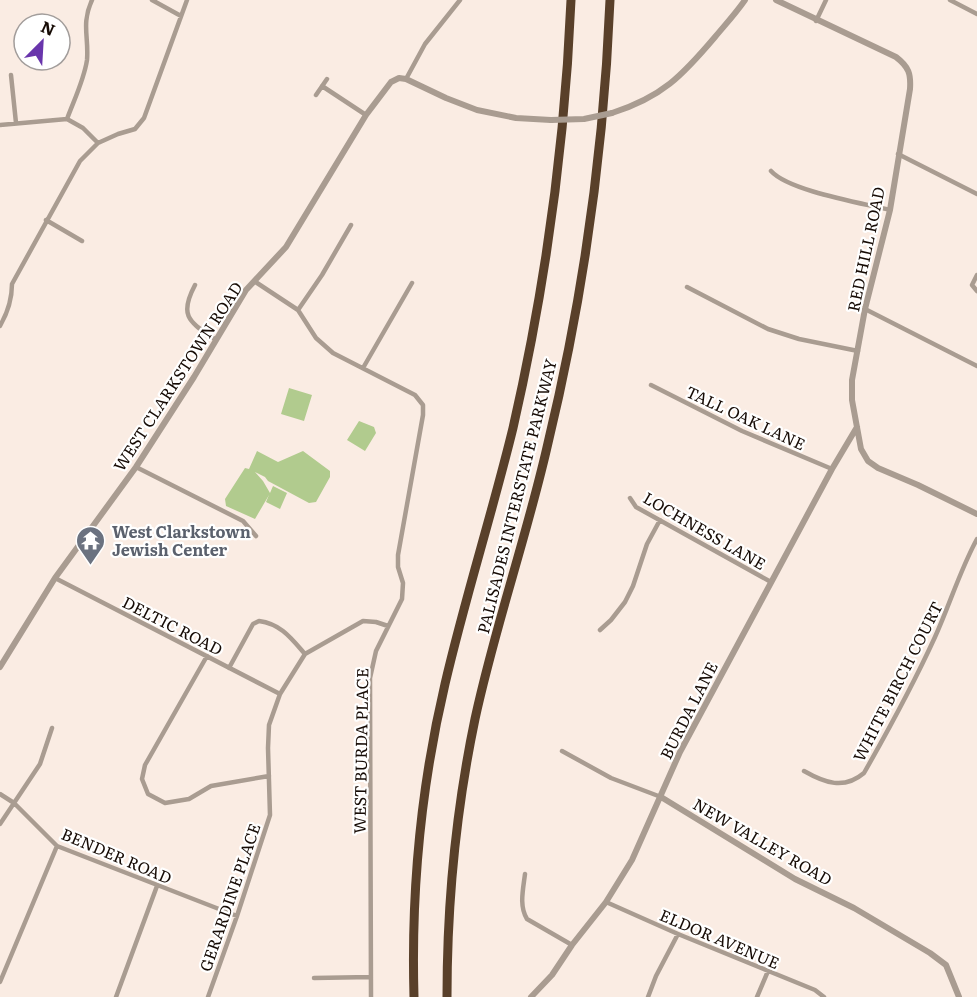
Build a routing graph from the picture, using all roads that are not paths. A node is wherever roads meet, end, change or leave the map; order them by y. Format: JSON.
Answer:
{"nodes":[{"id":1,"x":92,"y":0,"type":"edge"},
{"id":2,"x":152,"y":0,"type":"edge"},
{"id":3,"x":188,"y":0,"type":"edge"},
{"id":4,"x":460,"y":0,"type":"edge"},
{"id":5,"x":571,"y":0,"type":"edge"},
{"id":6,"x":610,"y":0,"type":"edge"},
{"id":7,"x":745,"y":0,"type":"edge"},
{"id":8,"x":776,"y":0,"type":"edge"},
{"id":9,"x":826,"y":0,"type":"edge"},
{"id":10,"x":950,"y":0,"type":"edge"},
{"id":11,"x":977,"y":14,"type":"edge"},
{"id":12,"x":181,"y":16,"type":"junction"},
{"id":13,"x":816,"y":21,"type":"junction"},
{"id":14,"x":11,"y":75,"type":"dead end"},
{"id":15,"x":327,"y":79,"type":"dead end"},
{"id":16,"x":406,"y":79,"type":"junction"},
{"id":17,"x":322,"y":86,"type":"junction"},
{"id":18,"x":316,"y":94,"type":"dead end"},
{"id":19,"x":366,"y":115,"type":"junction"},
{"id":20,"x":67,"y":119,"type":"junction"},
{"id":21,"x":16,"y":123,"type":"junction"},
{"id":22,"x":0,"y":125,"type":"edge"},
{"id":23,"x":98,"y":143,"type":"junction"},
{"id":24,"x":898,"y":154,"type":"junction"},
{"id":25,"x":771,"y":171,"type":"dead end"},
{"id":26,"x":977,"y":194,"type":"edge"},
{"id":27,"x":890,"y":210,"type":"junction"},
{"id":28,"x":46,"y":220,"type":"junction"},
{"id":29,"x":351,"y":225,"type":"dead end"},
{"id":30,"x":82,"y":241,"type":"dead end"},
{"id":31,"x":977,"y":275,"type":"edge"},
{"id":32,"x":254,"y":281,"type":"junction"},
{"id":33,"x":412,"y":283,"type":"dead end"},
{"id":34,"x":195,"y":285,"type":"dead end"},
{"id":35,"x":687,"y":287,"type":"dead end"},
{"id":36,"x":977,"y":291,"type":"edge"},
{"id":37,"x":865,"y":309,"type":"junction"},
{"id":38,"x":297,"y":310,"type":"junction"},
{"id":39,"x":0,"y":326,"type":"edge"},
{"id":40,"x":216,"y":340,"type":"junction"},
{"id":41,"x":858,"y":351,"type":"junction"},
{"id":42,"x":977,"y":366,"type":"edge"},
{"id":43,"x":363,"y":368,"type":"junction"},
{"id":44,"x":651,"y":385,"type":"dead end"},
{"id":45,"x":857,"y":427,"type":"junction"},
{"id":46,"x":136,"y":467,"type":"junction"},
{"id":47,"x":832,"y":469,"type":"junction"},
{"id":48,"x":630,"y":498,"type":"dead end"},
{"id":49,"x":977,"y":514,"type":"edge"},
{"id":50,"x":660,"y":520,"type":"junction"},
{"id":51,"x":256,"y":536,"type":"dead end"},
{"id":52,"x":977,"y":539,"type":"edge"},
{"id":53,"x":56,"y":578,"type":"junction"},
{"id":54,"x":771,"y":582,"type":"junction"},
{"id":55,"x":388,"y":626,"type":"junction"},
{"id":56,"x":600,"y":630,"type":"dead end"},
{"id":57,"x":305,"y":654,"type":"junction"},
{"id":58,"x":207,"y":656,"type":"junction"},
{"id":59,"x":0,"y":667,"type":"edge"},
{"id":60,"x":229,"y":668,"type":"junction"},
{"id":61,"x":280,"y":694,"type":"junction"},
{"id":62,"x":52,"y":728,"type":"dead end"},
{"id":63,"x":562,"y":751,"type":"dead end"},
{"id":64,"x":804,"y":771,"type":"dead end"},
{"id":65,"x":269,"y":776,"type":"junction"},
{"id":66,"x":0,"y":794,"type":"edge"},
{"id":67,"x":661,"y":797,"type":"junction"},
{"id":68,"x":14,"y":803,"type":"junction"},
{"id":69,"x":0,"y":824,"type":"edge"},
{"id":70,"x":57,"y":846,"type":"junction"},
{"id":71,"x":525,"y":874,"type":"dead end"},
{"id":72,"x":157,"y":886,"type":"junction"},
{"id":73,"x":606,"y":902,"type":"junction"},
{"id":74,"x":237,"y":916,"type":"junction"},
{"id":75,"x":678,"y":934,"type":"junction"},
{"id":76,"x":572,"y":945,"type":"junction"},
{"id":77,"x":768,"y":971,"type":"junction"},
{"id":78,"x":371,"y":977,"type":"junction"},
{"id":79,"x":314,"y":978,"type":"dead end"},
{"id":80,"x":0,"y":982,"type":"edge"},
{"id":81,"x":116,"y":997,"type":"edge"},
{"id":82,"x":208,"y":997,"type":"edge"},
{"id":83,"x":371,"y":997,"type":"edge"},
{"id":84,"x":414,"y":997,"type":"edge"},
{"id":85,"x":447,"y":997,"type":"edge"},
{"id":86,"x":531,"y":997,"type":"edge"},
{"id":87,"x":648,"y":997,"type":"edge"},
{"id":88,"x":757,"y":997,"type":"edge"},
{"id":89,"x":824,"y":997,"type":"edge"},
{"id":90,"x":959,"y":997,"type":"edge"}],
"edges":[{"from":1,"to":20,"type":"street"},
{"from":2,"to":12,"type":"street"},
{"from":3,"to":12,"type":"street"},
{"from":4,"to":16,"type":"street"},
{"from":5,"to":84,"type":"highway","name":"PALISADES INTERSTATE PARKWAY"},
{"from":6,"to":85,"type":"highway","name":"PALISADES INTERSTATE PARKWAY"},
{"from":7,"to":16,"type":"street","bridge":true},
{"from":8,"to":13,"type":"street","name":"RED HILL ROAD"},
{"from":9,"to":13,"type":"street"},
{"from":10,"to":11,"type":"street"},
{"from":12,"to":23,"type":"street"},
{"from":13,"to":24,"type":"street","name":"RED HILL ROAD"},
{"from":14,"to":21,"type":"street"},
{"from":15,"to":17,"type":"street"},
{"from":16,"to":19,"type":"street","name":"WEST CLARKSTOWN ROAD"},
{"from":17,"to":18,"type":"street"},
{"from":17,"to":19,"type":"street"},
{"from":19,"to":32,"type":"street","name":"WEST CLARKSTOWN ROAD"},
{"from":20,"to":21,"type":"street"},
{"from":20,"to":23,"type":"street"},
{"from":21,"to":22,"type":"street"},
{"from":23,"to":28,"type":"street"},
{"from":24,"to":26,"type":"street"},
{"from":24,"to":27,"type":"street","name":"RED HILL ROAD"},
{"from":25,"to":27,"type":"street"},
{"from":27,"to":37,"type":"street","name":"RED HILL ROAD"},
{"from":28,"to":30,"type":"street"},
{"from":28,"to":39,"type":"street"},
{"from":29,"to":38,"type":"street"},
{"from":31,"to":36,"type":"street"},
{"from":32,"to":38,"type":"street","name":"WEST BURDA PLACE"},
{"from":32,"to":40,"type":"street","name":"WEST CLARKSTOWN ROAD"},
{"from":33,"to":43,"type":"street"},
{"from":34,"to":40,"type":"street"},
{"from":35,"to":41,"type":"street"},
{"from":37,"to":41,"type":"street","name":"RED HILL ROAD"},
{"from":37,"to":42,"type":"street"},
{"from":38,"to":43,"type":"street","name":"WEST BURDA PLACE"},
{"from":40,"to":46,"type":"street","name":"WEST CLARKSTOWN ROAD"},
{"from":41,"to":45,"type":"street","name":"RED HILL ROAD"},
{"from":43,"to":55,"type":"street","name":"WEST BURDA PLACE"},
{"from":44,"to":47,"type":"street","name":"TALL OAK LANE"},
{"from":45,"to":47,"type":"street","name":"BURDA LANE"},
{"from":45,"to":49,"type":"street","name":"RED HILL ROAD"},
{"from":46,"to":51,"type":"street"},
{"from":46,"to":53,"type":"street","name":"WEST CLARKSTOWN ROAD"},
{"from":47,"to":54,"type":"street","name":"BURDA LANE"},
{"from":48,"to":50,"type":"street","name":"LOCHNESS LANE"},
{"from":50,"to":54,"type":"street","name":"LOCHNESS LANE"},
{"from":50,"to":56,"type":"street"},
{"from":52,"to":64,"type":"street","name":"WHITE BIRCH COURT"},
{"from":53,"to":58,"type":"street","name":"DELTIC ROAD"},
{"from":53,"to":59,"type":"street","name":"WEST CLARKSTOWN ROAD"},
{"from":54,"to":67,"type":"street","name":"BURDA LANE"},
{"from":55,"to":57,"type":"street","name":"GERARDINE PLACE"},
{"from":55,"to":78,"type":"street","name":"WEST BURDA PLACE"},
{"from":57,"to":60,"type":"street"},
{"from":57,"to":61,"type":"street","name":"GERARDINE PLACE"},
{"from":58,"to":60,"type":"street","name":"DELTIC ROAD"},
{"from":58,"to":65,"type":"street"},
{"from":60,"to":61,"type":"street","name":"DELTIC ROAD"},
{"from":61,"to":65,"type":"street","name":"GERARDINE PLACE"},
{"from":62,"to":68,"type":"street"},
{"from":63,"to":67,"type":"street","name":"NEW VALLEY ROAD"},
{"from":65,"to":74,"type":"street","name":"GERARDINE PLACE"},
{"from":66,"to":68,"type":"street","name":"BENDER ROAD"},
{"from":67,"to":73,"type":"street","name":"BURDA LANE"},
{"from":67,"to":90,"type":"street","name":"NEW VALLEY ROAD"},
{"from":68,"to":69,"type":"street"},
{"from":68,"to":70,"type":"street","name":"BENDER ROAD"},
{"from":70,"to":72,"type":"street","name":"BENDER ROAD"},
{"from":70,"to":80,"type":"street"},
{"from":71,"to":76,"type":"street"},
{"from":72,"to":74,"type":"street","name":"BENDER ROAD"},
{"from":72,"to":81,"type":"street"},
{"from":73,"to":75,"type":"street","name":"ELDOR AVENUE"},
{"from":73,"to":76,"type":"street","name":"BURDA LANE"},
{"from":74,"to":82,"type":"street","name":"GERARDINE PLACE"},
{"from":75,"to":77,"type":"street","name":"ELDOR AVENUE"},
{"from":75,"to":87,"type":"street"},
{"from":76,"to":86,"type":"street","name":"BURDA LANE"},
{"from":77,"to":88,"type":"street"},
{"from":77,"to":89,"type":"street","name":"ELDOR AVENUE"},
{"from":78,"to":79,"type":"street"},
{"from":78,"to":83,"type":"street","name":"WEST BURDA PLACE"}]}
